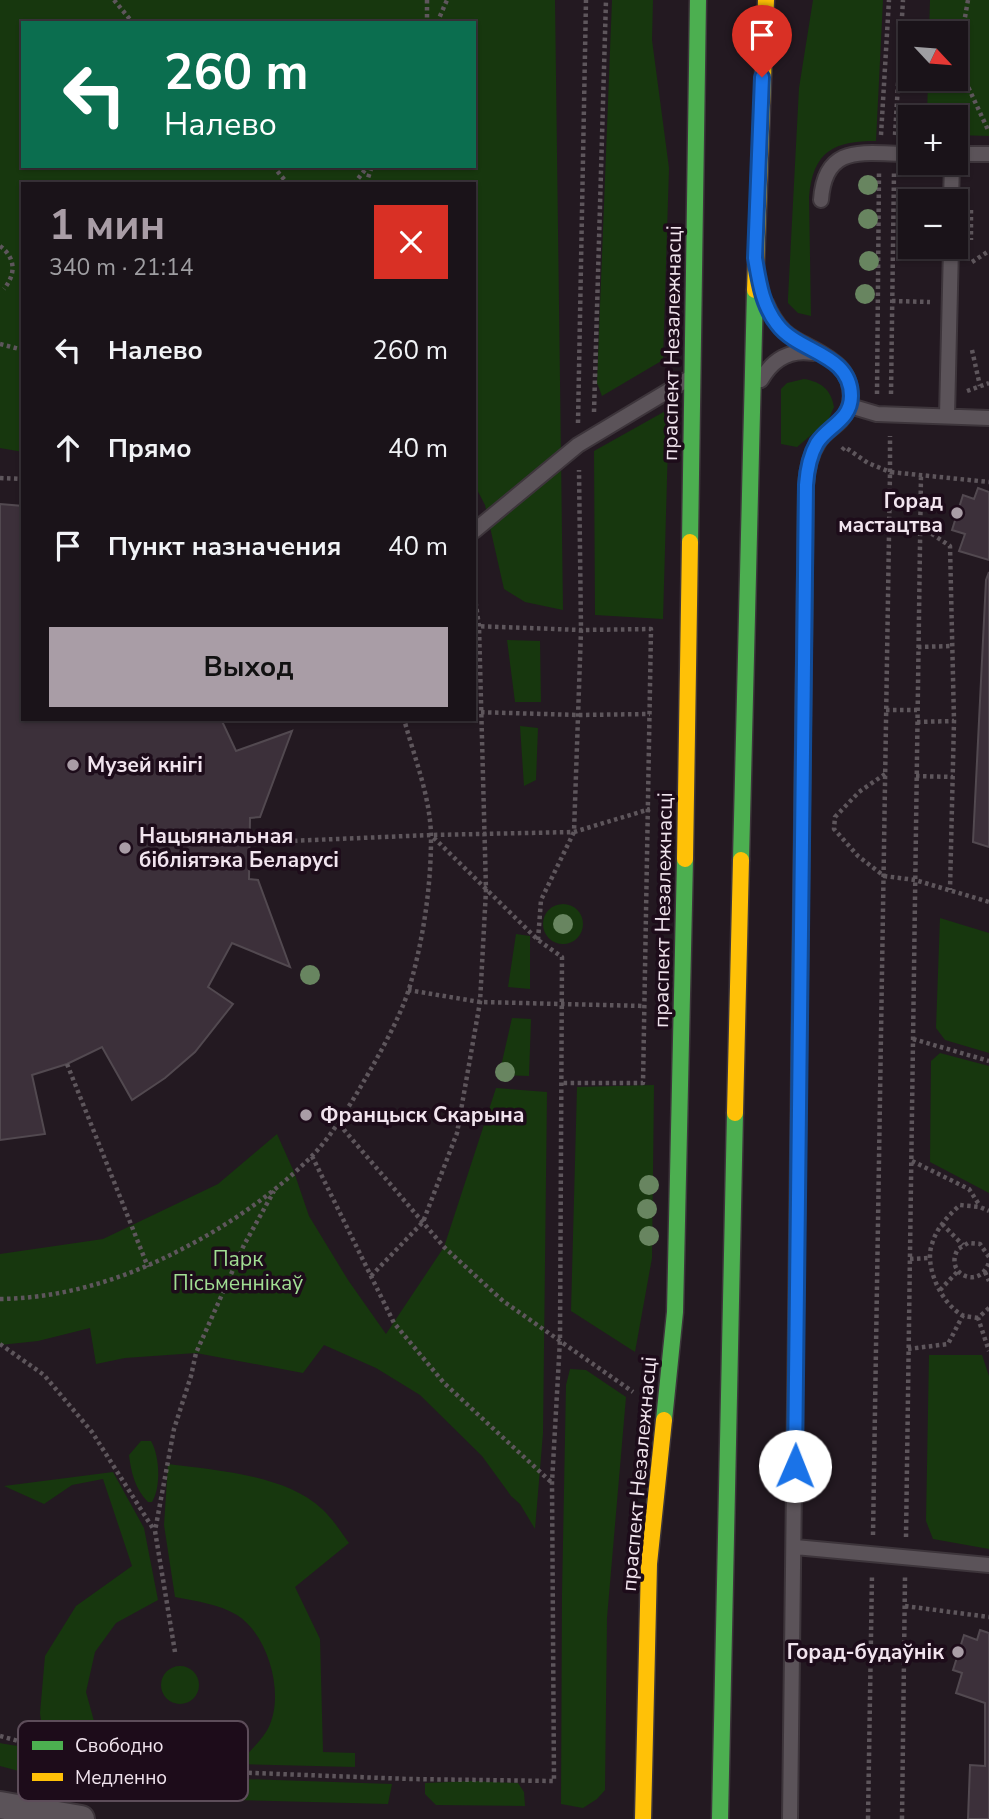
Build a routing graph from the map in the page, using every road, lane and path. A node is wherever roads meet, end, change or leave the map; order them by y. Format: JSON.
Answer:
{"nodes":[{"id":1,"x":114,"y":0,"type":"edge"},
{"id":2,"x":426,"y":0,"type":"edge"},
{"id":3,"x":447,"y":0,"type":"edge"},
{"id":4,"x":586,"y":0,"type":"edge"},
{"id":5,"x":606,"y":0,"type":"edge"},
{"id":6,"x":698,"y":0,"type":"edge"},
{"id":7,"x":766,"y":0,"type":"edge"},
{"id":8,"x":890,"y":0,"type":"edge"},
{"id":9,"x":904,"y":0,"type":"edge"},
{"id":10,"x":968,"y":0,"type":"edge"},
{"id":11,"x":131,"y":21,"type":"edge"},
{"id":12,"x":427,"y":21,"type":"edge"},
{"id":13,"x":438,"y":21,"type":"edge"},
{"id":14,"x":989,"y":132,"type":"edge"},
{"id":15,"x":887,"y":154,"type":"junction"},
{"id":16,"x":898,"y":154,"type":"edge"},
{"id":17,"x":968,"y":154,"type":"edge"},
{"id":18,"x":989,"y":154,"type":"edge"},
{"id":19,"x":275,"y":168,"type":"edge"},
{"id":20,"x":368,"y":168,"type":"edge"},
{"id":21,"x":286,"y":182,"type":"edge"},
{"id":22,"x":356,"y":182,"type":"edge"},
{"id":23,"x":971,"y":198,"type":"dead end"},
{"id":24,"x":821,"y":200,"type":"dead end"},
{"id":25,"x":0,"y":246,"type":"edge"},
{"id":26,"x":989,"y":251,"type":"edge"},
{"id":27,"x":755,"y":258,"type":"junction"},
{"id":28,"x":951,"y":259,"type":"edge"},
{"id":29,"x":4,"y":289,"type":"dead end"},
{"id":30,"x":0,"y":344,"type":"edge"},
{"id":31,"x":21,"y":349,"type":"edge"},
{"id":32,"x":832,"y":360,"type":"junction"},
{"id":33,"x":692,"y":376,"type":"junction"},
{"id":34,"x":877,"y":397,"type":"dead end"},
{"id":35,"x":891,"y":397,"type":"dead end"},
{"id":36,"x":751,"y":399,"type":"junction"},
{"id":37,"x":850,"y":406,"type":"junction"},
{"id":38,"x":594,"y":416,"type":"dead end"},
{"id":39,"x":890,"y":416,"type":"junction"},
{"id":40,"x":947,"y":416,"type":"junction"},
{"id":41,"x":989,"y":418,"type":"edge"},
{"id":42,"x":586,"y":421,"type":"dead end"},
{"id":43,"x":578,"y":445,"type":"junction"},
{"id":44,"x":841,"y":451,"type":"dead end"},
{"id":45,"x":890,"y":472,"type":"junction"},
{"id":46,"x":920,"y":474,"type":"junction"},
{"id":47,"x":0,"y":478,"type":"edge"},
{"id":48,"x":21,"y":479,"type":"edge"},
{"id":49,"x":989,"y":482,"type":"edge"},
{"id":50,"x":920,"y":526,"type":"junction"},
{"id":51,"x":476,"y":529,"type":"edge"},
{"id":52,"x":477,"y":626,"type":"edge"},
{"id":53,"x":581,"y":630,"type":"junction"},
{"id":54,"x":953,"y":646,"type":"junction"},
{"id":55,"x":918,"y":647,"type":"junction"},
{"id":56,"x":917,"y":709,"type":"junction"},
{"id":57,"x":886,"y":710,"type":"junction"},
{"id":58,"x":476,"y":712,"type":"edge"},
{"id":59,"x":482,"y":712,"type":"junction"},
{"id":60,"x":650,"y":714,"type":"junction"},
{"id":61,"x":578,"y":715,"type":"junction"},
{"id":62,"x":405,"y":721,"type":"edge"},
{"id":63,"x":954,"y":721,"type":"junction"},
{"id":64,"x":917,"y":722,"type":"junction"},
{"id":65,"x":886,"y":774,"type":"junction"},
{"id":66,"x":916,"y":776,"type":"junction"},
{"id":67,"x":953,"y":777,"type":"junction"},
{"id":68,"x":659,"y":807,"type":"dead end"},
{"id":69,"x":648,"y":809,"type":"junction"},
{"id":70,"x":574,"y":832,"type":"junction"},
{"id":71,"x":484,"y":834,"type":"junction"},
{"id":72,"x":431,"y":835,"type":"junction"},
{"id":73,"x":266,"y":842,"type":"dead end"},
{"id":74,"x":884,"y":876,"type":"junction"},
{"id":75,"x":915,"y":880,"type":"junction"},
{"id":76,"x":486,"y":890,"type":"junction"},
{"id":77,"x":950,"y":890,"type":"junction"},
{"id":78,"x":989,"y":902,"type":"edge"},
{"id":79,"x":538,"y":940,"type":"junction"},
{"id":80,"x":408,"y":990,"type":"junction"},
{"id":81,"x":480,"y":1003,"type":"junction"},
{"id":82,"x":562,"y":1006,"type":"junction"},
{"id":83,"x":644,"y":1006,"type":"junction"},
{"id":84,"x":913,"y":1039,"type":"junction"},
{"id":85,"x":989,"y":1060,"type":"edge"},
{"id":86,"x":68,"y":1064,"type":"dead end"},
{"id":87,"x":562,"y":1083,"type":"junction"},
{"id":88,"x":339,"y":1123,"type":"junction"},
{"id":89,"x":312,"y":1156,"type":"junction"},
{"id":90,"x":912,"y":1161,"type":"junction"},
{"id":91,"x":276,"y":1187,"type":"junction"},
{"id":92,"x":980,"y":1207,"type":"junction"},
{"id":93,"x":989,"y":1211,"type":"edge"},
{"id":94,"x":423,"y":1222,"type":"junction"},
{"id":95,"x":942,"y":1224,"type":"junction"},
{"id":96,"x":962,"y":1245,"type":"junction"},
{"id":97,"x":987,"y":1245,"type":"edge"},
{"id":98,"x":989,"y":1256,"type":"edge"},
{"id":99,"x":929,"y":1258,"type":"junction"},
{"id":100,"x":910,"y":1259,"type":"junction"},
{"id":101,"x":989,"y":1262,"type":"edge"},
{"id":102,"x":148,"y":1267,"type":"junction"},
{"id":103,"x":958,"y":1271,"type":"junction"},
{"id":104,"x":985,"y":1272,"type":"junction"},
{"id":105,"x":371,"y":1276,"type":"junction"},
{"id":106,"x":989,"y":1281,"type":"edge"},
{"id":107,"x":940,"y":1290,"type":"junction"},
{"id":108,"x":0,"y":1298,"type":"edge"},
{"id":109,"x":989,"y":1308,"type":"edge"},
{"id":110,"x":963,"y":1315,"type":"junction"},
{"id":111,"x":978,"y":1318,"type":"junction"},
{"id":112,"x":560,"y":1340,"type":"junction"},
{"id":113,"x":0,"y":1344,"type":"edge"},
{"id":114,"x":908,"y":1349,"type":"junction"},
{"id":115,"x":989,"y":1351,"type":"edge"},
{"id":116,"x":634,"y":1393,"type":"dead end"},
{"id":117,"x":552,"y":1482,"type":"junction"},
{"id":118,"x":155,"y":1531,"type":"junction"},
{"id":119,"x":794,"y":1547,"type":"junction"},
{"id":120,"x":873,"y":1555,"type":"junction"},
{"id":121,"x":905,"y":1557,"type":"junction"},
{"id":122,"x":989,"y":1565,"type":"edge"},
{"id":123,"x":905,"y":1606,"type":"junction"},
{"id":124,"x":989,"y":1617,"type":"edge"},
{"id":125,"x":175,"y":1652,"type":"dead end"},
{"id":126,"x":0,"y":1736,"type":"edge"},
{"id":127,"x":18,"y":1741,"type":"edge"},
{"id":128,"x":248,"y":1772,"type":"edge"},
{"id":129,"x":0,"y":1805,"type":"edge"},
{"id":130,"x":81,"y":1819,"type":"edge"},
{"id":131,"x":643,"y":1819,"type":"edge"},
{"id":132,"x":720,"y":1819,"type":"edge"},
{"id":133,"x":790,"y":1819,"type":"edge"},
{"id":134,"x":868,"y":1819,"type":"edge"},
{"id":135,"x":902,"y":1819,"type":"edge"}],
"edges":[{"from":1,"to":11,"type":"path"},
{"from":2,"to":12,"type":"path"},
{"from":3,"to":13,"type":"path"},
{"from":4,"to":42,"type":"path"},
{"from":5,"to":38,"type":"path"},
{"from":6,"to":33,"type":"main road","name":"праспект Незалежнасці"},
{"from":7,"to":27,"type":"main road"},
{"from":8,"to":15,"type":"path"},
{"from":9,"to":15,"type":"path"},
{"from":10,"to":14,"type":"path"},
{"from":15,"to":16,"type":"lane"},
{"from":15,"to":24,"type":"lane"},
{"from":15,"to":34,"type":"path"},
{"from":15,"to":35,"type":"path"},
{"from":17,"to":18,"type":"lane"},
{"from":19,"to":21,"type":"path"},
{"from":20,"to":22,"type":"path"},
{"from":23,"to":26,"type":"path"},
{"from":25,"to":29,"type":"path"},
{"from":27,"to":32,"type":"lane"},
{"from":27,"to":36,"type":"main road"},
{"from":28,"to":40,"type":"lane"},
{"from":30,"to":31,"type":"path"},
{"from":32,"to":36,"type":"lane"},
{"from":32,"to":37,"type":"lane"},
{"from":33,"to":43,"type":"lane"},
{"from":33,"to":131,"type":"main road","name":"праспект Незалежнасці"},
{"from":36,"to":132,"type":"main road"},
{"from":37,"to":39,"type":"lane"},
{"from":37,"to":119,"type":"lane"},
{"from":39,"to":40,"type":"lane"},
{"from":39,"to":45,"type":"path"},
{"from":40,"to":41,"type":"lane"},
{"from":43,"to":51,"type":"lane"},
{"from":43,"to":53,"type":"path"},
{"from":44,"to":45,"type":"path"},
{"from":45,"to":46,"type":"path"},
{"from":45,"to":57,"type":"path"},
{"from":46,"to":49,"type":"path"},
{"from":46,"to":50,"type":"path"},
{"from":47,"to":48,"type":"path"},
{"from":50,"to":54,"type":"path"},
{"from":50,"to":55,"type":"path"},
{"from":52,"to":53,"type":"path"},
{"from":52,"to":59,"type":"path"},
{"from":53,"to":60,"type":"path"},
{"from":53,"to":61,"type":"path"},
{"from":54,"to":55,"type":"path"},
{"from":54,"to":63,"type":"path"},
{"from":55,"to":56,"type":"path"},
{"from":56,"to":57,"type":"path"},
{"from":56,"to":64,"type":"path"},
{"from":57,"to":65,"type":"path"},
{"from":58,"to":59,"type":"path"},
{"from":59,"to":61,"type":"path"},
{"from":59,"to":71,"type":"path"},
{"from":60,"to":61,"type":"path"},
{"from":60,"to":69,"type":"path"},
{"from":61,"to":70,"type":"path"},
{"from":62,"to":72,"type":"path"},
{"from":63,"to":64,"type":"path"},
{"from":63,"to":67,"type":"path"},
{"from":64,"to":66,"type":"path"},
{"from":65,"to":74,"type":"path"},
{"from":65,"to":74,"type":"path"},
{"from":66,"to":67,"type":"path"},
{"from":66,"to":75,"type":"path"},
{"from":67,"to":77,"type":"path"},
{"from":68,"to":69,"type":"path"},
{"from":69,"to":70,"type":"path"},
{"from":69,"to":83,"type":"path"},
{"from":70,"to":71,"type":"path"},
{"from":70,"to":79,"type":"path"},
{"from":71,"to":72,"type":"path"},
{"from":71,"to":76,"type":"path"},
{"from":72,"to":73,"type":"path"},
{"from":72,"to":76,"type":"path"},
{"from":72,"to":80,"type":"path"},
{"from":74,"to":75,"type":"path"},
{"from":74,"to":120,"type":"path"},
{"from":75,"to":77,"type":"path"},
{"from":75,"to":84,"type":"path"},
{"from":76,"to":79,"type":"path"},
{"from":76,"to":81,"type":"path"},
{"from":77,"to":78,"type":"path"},
{"from":79,"to":82,"type":"path"},
{"from":80,"to":81,"type":"path"},
{"from":80,"to":88,"type":"path"},
{"from":81,"to":82,"type":"path"},
{"from":81,"to":94,"type":"path"},
{"from":82,"to":83,"type":"path"},
{"from":82,"to":87,"type":"path"},
{"from":83,"to":87,"type":"path"},
{"from":84,"to":85,"type":"path"},
{"from":84,"to":90,"type":"path"},
{"from":86,"to":102,"type":"path"},
{"from":87,"to":112,"type":"path"},
{"from":88,"to":89,"type":"path"},
{"from":88,"to":94,"type":"path"},
{"from":89,"to":91,"type":"path"},
{"from":89,"to":105,"type":"path"},
{"from":90,"to":92,"type":"path"},
{"from":90,"to":100,"type":"path"},
{"from":91,"to":102,"type":"path"},
{"from":91,"to":118,"type":"path"},
{"from":92,"to":93,"type":"path"},
{"from":92,"to":95,"type":"path"},
{"from":94,"to":105,"type":"path"},
{"from":94,"to":112,"type":"path"},
{"from":95,"to":96,"type":"path"},
{"from":95,"to":99,"type":"path"},
{"from":96,"to":97,"type":"path"},
{"from":96,"to":103,"type":"path"},
{"from":97,"to":98,"type":"path"},
{"from":99,"to":100,"type":"path"},
{"from":99,"to":107,"type":"path"},
{"from":100,"to":114,"type":"path"},
{"from":101,"to":104,"type":"path"},
{"from":102,"to":108,"type":"path"},
{"from":103,"to":104,"type":"path"},
{"from":103,"to":107,"type":"path"},
{"from":104,"to":106,"type":"path"},
{"from":105,"to":117,"type":"path"},
{"from":107,"to":110,"type":"path"},
{"from":109,"to":111,"type":"path"},
{"from":110,"to":111,"type":"path"},
{"from":110,"to":114,"type":"path"},
{"from":111,"to":115,"type":"path"},
{"from":112,"to":116,"type":"path"},
{"from":112,"to":117,"type":"path"},
{"from":113,"to":118,"type":"path"},
{"from":114,"to":121,"type":"path"},
{"from":117,"to":128,"type":"path"},
{"from":118,"to":125,"type":"path"},
{"from":119,"to":120,"type":"lane"},
{"from":119,"to":133,"type":"lane"},
{"from":120,"to":121,"type":"lane"},
{"from":120,"to":134,"type":"path"},
{"from":121,"to":122,"type":"lane"},
{"from":121,"to":123,"type":"path"},
{"from":123,"to":124,"type":"path"},
{"from":123,"to":135,"type":"path"},
{"from":126,"to":127,"type":"path"},
{"from":129,"to":130,"type":"street"}]}
